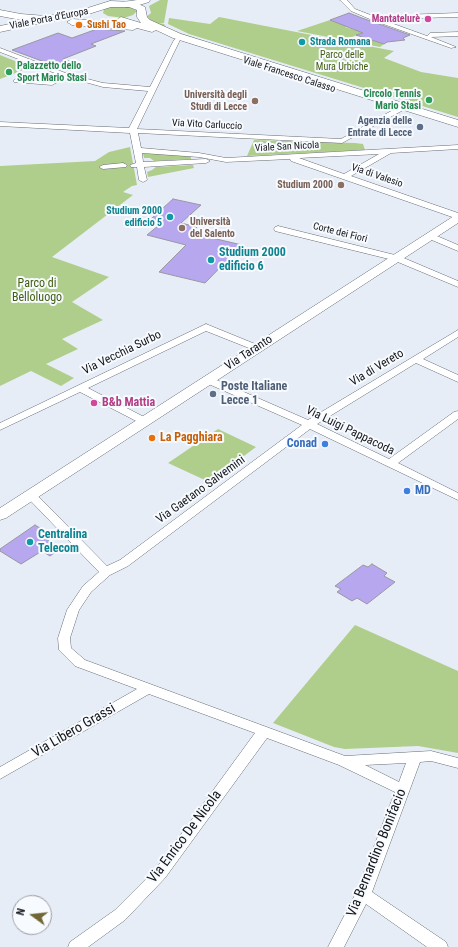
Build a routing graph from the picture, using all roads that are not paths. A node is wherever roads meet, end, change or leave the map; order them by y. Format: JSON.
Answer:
{"nodes":[{"id":1,"x":111,"y":0,"type":"edge"},
{"id":2,"x":155,"y":0,"type":"edge"},
{"id":3,"x":343,"y":0,"type":"edge"},
{"id":4,"x":122,"y":2,"type":"edge"},
{"id":5,"x":143,"y":8,"type":"edge"},
{"id":6,"x":105,"y":12,"type":"edge"},
{"id":7,"x":0,"y":13,"type":"edge"},
{"id":8,"x":458,"y":15,"type":"edge"},
{"id":9,"x":369,"y":17,"type":"junction"},
{"id":10,"x":46,"y":19,"type":"junction"},
{"id":11,"x":0,"y":29,"type":"edge"},
{"id":12,"x":0,"y":33,"type":"edge"},
{"id":13,"x":458,"y":34,"type":"edge"},
{"id":14,"x":424,"y":36,"type":"junction"},
{"id":15,"x":175,"y":39,"type":"junction"},
{"id":16,"x":453,"y":47,"type":"dead end"},
{"id":17,"x":0,"y":50,"type":"edge"},
{"id":18,"x":66,"y":74,"type":"junction"},
{"id":19,"x":16,"y":81,"type":"dead end"},
{"id":20,"x":153,"y":89,"type":"junction"},
{"id":21,"x":402,"y":109,"type":"junction"},
{"id":22,"x":0,"y":124,"type":"edge"},
{"id":23,"x":458,"y":124,"type":"edge"},
{"id":24,"x":458,"y":128,"type":"edge"},
{"id":25,"x":134,"y":131,"type":"junction"},
{"id":26,"x":458,"y":147,"type":"edge"},
{"id":27,"x":137,"y":150,"type":"junction"},
{"id":28,"x":390,"y":151,"type":"junction"},
{"id":29,"x":288,"y":157,"type":"junction"},
{"id":30,"x":226,"y":160,"type":"junction"},
{"id":31,"x":123,"y":165,"type":"dead end"},
{"id":32,"x":137,"y":165,"type":"junction"},
{"id":33,"x":103,"y":167,"type":"dead end"},
{"id":34,"x":345,"y":176,"type":"junction"},
{"id":35,"x":142,"y":180,"type":"dead end"},
{"id":36,"x":458,"y":217,"type":"edge"},
{"id":37,"x":278,"y":230,"type":"dead end"},
{"id":38,"x":430,"y":236,"type":"junction"},
{"id":39,"x":458,"y":248,"type":"edge"},
{"id":40,"x":396,"y":258,"type":"junction"},
{"id":41,"x":458,"y":284,"type":"edge"},
{"id":42,"x":458,"y":333,"type":"edge"},
{"id":43,"x":257,"y":348,"type":"junction"},
{"id":44,"x":415,"y":360,"type":"junction"},
{"id":45,"x":458,"y":379,"type":"edge"},
{"id":46,"x":208,"y":380,"type":"junction"},
{"id":47,"x":79,"y":388,"type":"junction"},
{"id":48,"x":458,"y":414,"type":"edge"},
{"id":49,"x":144,"y":421,"type":"junction"},
{"id":50,"x":310,"y":425,"type":"junction"},
{"id":51,"x":0,"y":427,"type":"edge"},
{"id":52,"x":390,"y":464,"type":"junction"},
{"id":53,"x":31,"y":495,"type":"junction"},
{"id":54,"x":458,"y":497,"type":"edge"},
{"id":55,"x":0,"y":515,"type":"edge"},
{"id":56,"x":106,"y":572,"type":"junction"},
{"id":57,"x":149,"y":688,"type":"junction"},
{"id":58,"x":264,"y":731,"type":"junction"},
{"id":59,"x":415,"y":757,"type":"junction"},
{"id":60,"x":344,"y":761,"type":"junction"},
{"id":61,"x":458,"y":763,"type":"edge"},
{"id":62,"x":0,"y":774,"type":"edge"},
{"id":63,"x":403,"y":790,"type":"junction"},
{"id":64,"x":363,"y":894,"type":"junction"},
{"id":65,"x":76,"y":947,"type":"edge"},
{"id":66,"x":336,"y":947,"type":"edge"},
{"id":67,"x":440,"y":947,"type":"edge"}],
"edges":[{"from":1,"to":4,"type":"main road"},
{"from":2,"to":5,"type":"main road"},
{"from":3,"to":9,"type":"street"},
{"from":4,"to":5,"type":"main road"},
{"from":4,"to":6,"type":"main road"},
{"from":5,"to":6,"type":"main road"},
{"from":5,"to":21,"type":"main road","name":"Viale Francesco Calasso"},
{"from":6,"to":10,"type":"main road","name":"Viale Porta d'Europa"},
{"from":6,"to":12,"type":"main road","name":"Viale Porta d'Europa"},
{"from":6,"to":15,"type":"main road","name":"Viale Francesco Calasso"},
{"from":7,"to":10,"type":"main road"},
{"from":8,"to":9,"type":"street"},
{"from":9,"to":14,"type":"street"},
{"from":10,"to":11,"type":"main road","name":"Viale Porta d'Europa"},
{"from":13,"to":14,"type":"street"},
{"from":14,"to":16,"type":"street"},
{"from":15,"to":20,"type":"street"},
{"from":15,"to":21,"type":"main road","name":"Viale Francesco Calasso"},
{"from":17,"to":18,"type":"street"},
{"from":18,"to":19,"type":"street"},
{"from":18,"to":20,"type":"street"},
{"from":20,"to":25,"type":"street"},
{"from":21,"to":23,"type":"main road","name":"Viale Francesco Calasso"},
{"from":21,"to":24,"type":"main road","name":"Viale Francesco Calasso"},
{"from":21,"to":25,"type":"street","name":"Via Vito Carluccio"},
{"from":22,"to":25,"type":"street","name":"Via Vito Carluccio"},
{"from":25,"to":27,"type":"street"},
{"from":26,"to":28,"type":"street","name":"Viale San Nicola"},
{"from":27,"to":30,"type":"street","name":"Viale San Nicola"},
{"from":27,"to":32,"type":"street"},
{"from":28,"to":29,"type":"street","name":"Viale San Nicola"},
{"from":28,"to":34,"type":"street"},
{"from":29,"to":30,"type":"street","name":"Viale San Nicola"},
{"from":29,"to":34,"type":"street","name":"Via di Valesio"},
{"from":30,"to":32,"type":"street"},
{"from":31,"to":33,"type":"street"},
{"from":32,"to":35,"type":"street"},
{"from":34,"to":36,"type":"street","name":"Via di Valesio"},
{"from":36,"to":38,"type":"main road","name":"Via Taranto"},
{"from":37,"to":40,"type":"street","name":"Corte dei Fiori"},
{"from":38,"to":39,"type":"street"},
{"from":38,"to":40,"type":"main road","name":"Via Taranto"},
{"from":40,"to":41,"type":"street","name":"Corte dei Fiori"},
{"from":40,"to":43,"type":"main road","name":"Via Taranto"},
{"from":42,"to":44,"type":"street","name":"Via di Vereto"},
{"from":43,"to":46,"type":"main road","name":"Via Taranto"},
{"from":43,"to":47,"type":"street","name":"Via Vecchia Surbo"},
{"from":44,"to":45,"type":"street"},
{"from":44,"to":50,"type":"street","name":"Via di Vereto"},
{"from":46,"to":49,"type":"main road","name":"Via Taranto"},
{"from":46,"to":50,"type":"street","name":"Via Luigi Pappacoda"},
{"from":47,"to":49,"type":"street"},
{"from":47,"to":51,"type":"street","name":"Via Vecchia Surbo"},
{"from":48,"to":52,"type":"street"},
{"from":49,"to":53,"type":"main road","name":"Via Taranto"},
{"from":50,"to":52,"type":"street","name":"Via Luigi Pappacoda"},
{"from":50,"to":56,"type":"street","name":"Via Gaetano Salvemini"},
{"from":52,"to":54,"type":"street","name":"Via Luigi Pappacoda"},
{"from":53,"to":55,"type":"main road","name":"Via Taranto"},
{"from":53,"to":56,"type":"street"},
{"from":56,"to":57,"type":"street","name":"Via Gaetano Salvemini"},
{"from":57,"to":58,"type":"street","name":"Via Gaetano Salvemini"},
{"from":57,"to":62,"type":"street","name":"Via Libero Grassi"},
{"from":58,"to":60,"type":"street","name":"Via Gaetano Salvemini"},
{"from":58,"to":65,"type":"street","name":"Via Enrico De Nicola"},
{"from":59,"to":60,"type":"street"},
{"from":59,"to":61,"type":"street"},
{"from":59,"to":63,"type":"street","name":"Via Bernardino Bonifacio"},
{"from":60,"to":63,"type":"street","name":"Via Gaetano Salvemini"},
{"from":63,"to":64,"type":"street","name":"Via Bernardino Bonifacio"},
{"from":64,"to":66,"type":"street","name":"Via Bernardino Bonifacio"},
{"from":64,"to":67,"type":"street"}]}
